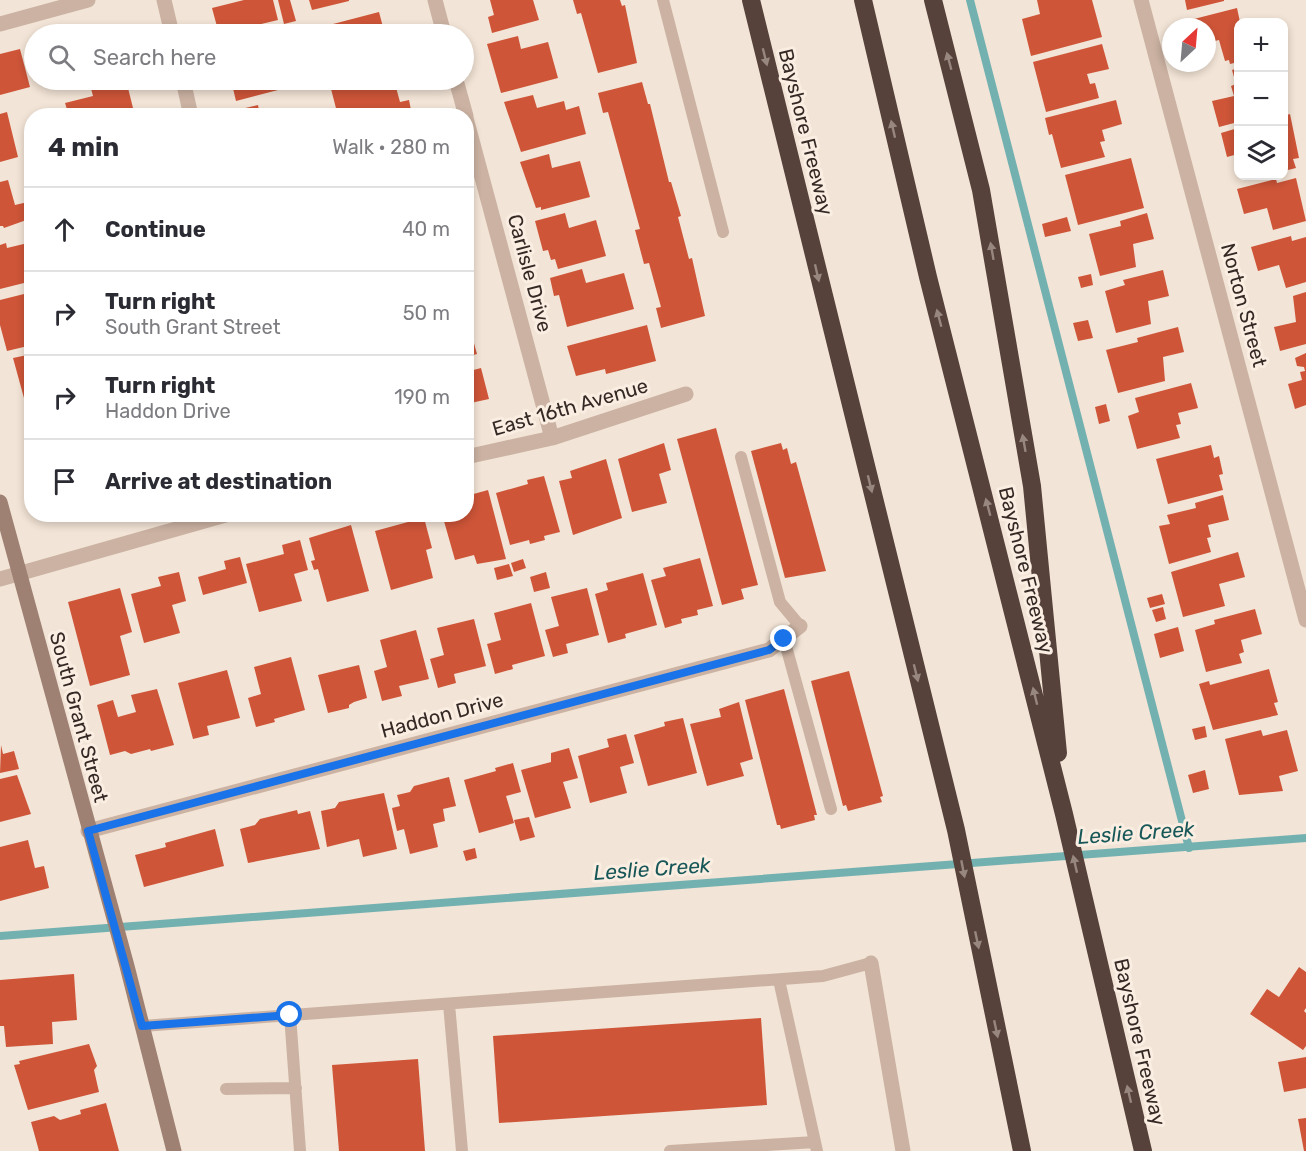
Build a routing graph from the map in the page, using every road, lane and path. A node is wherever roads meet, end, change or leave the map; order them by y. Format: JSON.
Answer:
{"nodes":[{"id":1,"x":88,"y":0,"type":"edge"},
{"id":2,"x":164,"y":0,"type":"edge"},
{"id":3,"x":435,"y":0,"type":"edge"},
{"id":4,"x":663,"y":0,"type":"edge"},
{"id":5,"x":751,"y":0,"type":"edge"},
{"id":6,"x":863,"y":0,"type":"edge"},
{"id":7,"x":933,"y":0,"type":"edge"},
{"id":8,"x":1141,"y":0,"type":"edge"},
{"id":9,"x":0,"y":24,"type":"edge"},
{"id":10,"x":170,"y":24,"type":"edge"},
{"id":11,"x":441,"y":24,"type":"edge"},
{"id":12,"x":186,"y":90,"type":"edge"},
{"id":13,"x":459,"y":90,"type":"edge"},
{"id":14,"x":190,"y":108,"type":"edge"},
{"id":15,"x":464,"y":108,"type":"edge"},
{"id":16,"x":474,"y":147,"type":"edge"},
{"id":17,"x":723,"y":232,"type":"dead end"},
{"id":18,"x":686,"y":394,"type":"dead end"},
{"id":19,"x":552,"y":438,"type":"junction"},
{"id":20,"x":474,"y":455,"type":"edge"},
{"id":21,"x":741,"y":458,"type":"dead end"},
{"id":22,"x":0,"y":502,"type":"edge"},
{"id":23,"x":201,"y":522,"type":"edge"},
{"id":24,"x":19,"y":574,"type":"junction"},
{"id":25,"x":0,"y":579,"type":"edge"},
{"id":26,"x":1306,"y":620,"type":"edge"},
{"id":27,"x":800,"y":626,"type":"joint"},
{"id":28,"x":784,"y":639,"type":"junction"},
{"id":29,"x":831,"y":809,"type":"dead end"},
{"id":30,"x":1064,"y":814,"type":"junction"},
{"id":31,"x":88,"y":831,"type":"junction"},
{"id":32,"x":871,"y":963,"type":"joint"},
{"id":33,"x":779,"y":980,"type":"junction"},
{"id":34,"x":449,"y":1004,"type":"junction"},
{"id":35,"x":290,"y":1015,"type":"junction"},
{"id":36,"x":142,"y":1026,"type":"junction"},
{"id":37,"x":296,"y":1088,"type":"junction"},
{"id":38,"x":226,"y":1089,"type":"dead end"},
{"id":39,"x":816,"y":1146,"type":"edge"},
{"id":40,"x":174,"y":1151,"type":"edge"},
{"id":41,"x":300,"y":1151,"type":"edge"},
{"id":42,"x":462,"y":1151,"type":"edge"},
{"id":43,"x":670,"y":1151,"type":"edge"},
{"id":44,"x":903,"y":1151,"type":"edge"},
{"id":45,"x":1022,"y":1151,"type":"edge"},
{"id":46,"x":1143,"y":1151,"type":"edge"}],
"edges":[{"from":1,"to":9,"type":"street"},
{"from":2,"to":10,"type":"street"},
{"from":3,"to":11,"type":"street"},
{"from":4,"to":17,"type":"lane"},
{"from":5,"to":45,"type":"highway","name":"Bayshore Freeway","one_way":true},
{"from":30,"to":6,"type":"highway","name":"Bayshore Freeway","one_way":true},
{"from":30,"to":7,"type":"highway","one_way":true},
{"from":8,"to":26,"type":"street","name":"Norton Street"},
{"from":12,"to":14,"type":"street"},
{"from":13,"to":15,"type":"street","name":"Carlisle Drive"},
{"from":16,"to":19,"type":"street","name":"Carlisle Drive"},
{"from":18,"to":19,"type":"street","name":"East 16th Avenue"},
{"from":19,"to":20,"type":"street","name":"East 16th Avenue"},
{"from":21,"to":27,"type":"lane"},
{"from":22,"to":24,"type":"street","name":"South Grant Street"},
{"from":23,"to":24,"type":"street"},
{"from":24,"to":25,"type":"street"},
{"from":24,"to":31,"type":"street","name":"South Grant Street"},
{"from":27,"to":28,"type":"street","name":"Haddon Drive"},
{"from":28,"to":29,"type":"lane"},
{"from":28,"to":31,"type":"street","name":"Haddon Drive"},
{"from":46,"to":30,"type":"highway","name":"Bayshore Freeway","one_way":true},
{"from":31,"to":36,"type":"street","name":"South Grant Street"},
{"from":32,"to":33,"type":"lane"},
{"from":32,"to":44,"type":"street"},
{"from":33,"to":34,"type":"lane"},
{"from":33,"to":39,"type":"lane"},
{"from":34,"to":35,"type":"lane"},
{"from":34,"to":42,"type":"lane"},
{"from":35,"to":36,"type":"lane"},
{"from":35,"to":37,"type":"lane"},
{"from":36,"to":40,"type":"street","name":"South Grant Street"},
{"from":37,"to":38,"type":"lane"},
{"from":37,"to":41,"type":"lane"},
{"from":39,"to":43,"type":"lane"}]}
